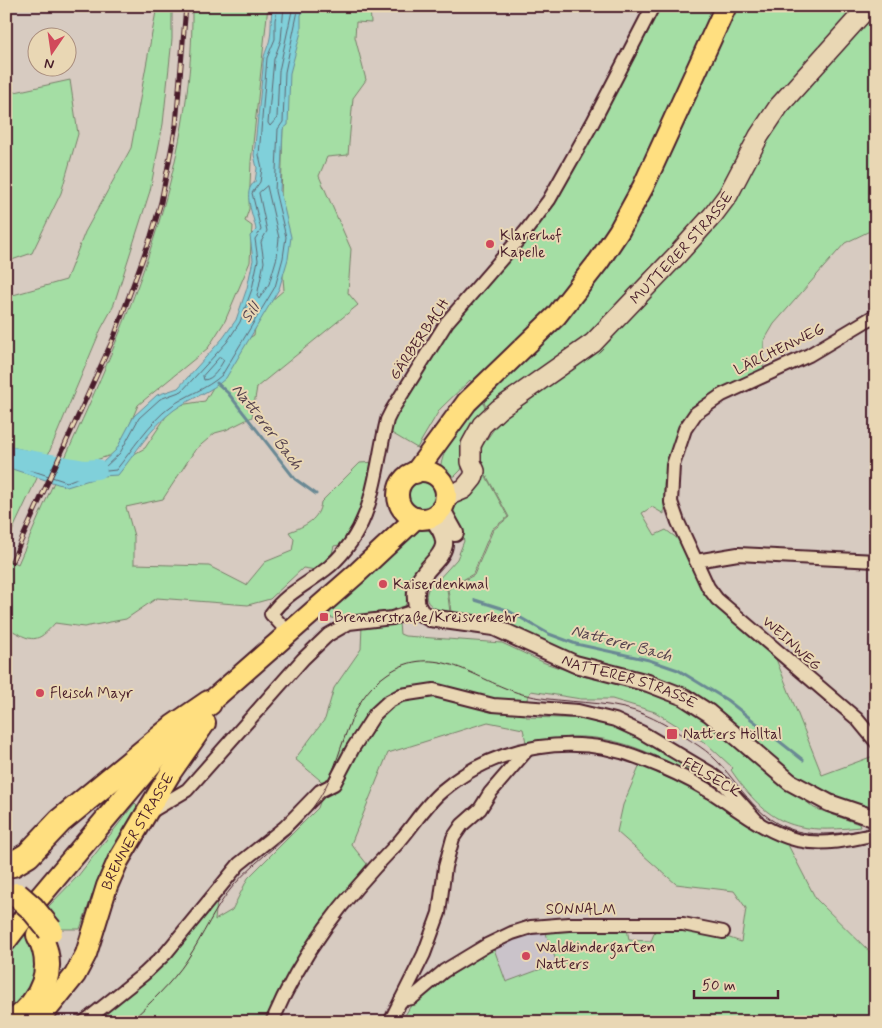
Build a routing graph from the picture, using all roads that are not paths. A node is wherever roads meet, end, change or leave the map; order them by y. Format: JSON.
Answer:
{"nodes":[{"id":1,"x":653,"y":6,"type":"edge"},
{"id":2,"x":726,"y":6,"type":"edge"},
{"id":3,"x":869,"y":6,"type":"edge"},
{"id":4,"x":876,"y":315,"type":"edge"},
{"id":5,"x":696,"y":413,"type":"joint"},
{"id":6,"x":428,"y":498,"type":"junction"},
{"id":7,"x":876,"y":560,"type":"edge"},
{"id":8,"x":696,"y":561,"type":"junction"},
{"id":9,"x":418,"y":610,"type":"junction"},
{"id":10,"x":290,"y":633,"type":"junction"},
{"id":11,"x":245,"y":672,"type":"junction"},
{"id":12,"x":209,"y":703,"type":"junction"},
{"id":13,"x":876,"y":742,"type":"edge"},
{"id":14,"x":529,"y":748,"type":"junction"},
{"id":15,"x":146,"y":814,"type":"junction"},
{"id":16,"x":876,"y":818,"type":"edge"},
{"id":17,"x":758,"y":822,"type":"junction"},
{"id":18,"x":876,"y":834,"type":"edge"},
{"id":19,"x":9,"y":886,"type":"edge"},
{"id":20,"x":44,"y":932,"type":"junction"},
{"id":21,"x":723,"y":932,"type":"dead end"},
{"id":22,"x":6,"y":942,"type":"edge"},
{"id":23,"x":401,"y":1000,"type":"junction"},
{"id":24,"x":51,"y":1002,"type":"junction"},
{"id":25,"x":14,"y":1022,"type":"edge"},
{"id":26,"x":37,"y":1022,"type":"edge"},
{"id":27,"x":84,"y":1022,"type":"edge"},
{"id":28,"x":272,"y":1022,"type":"edge"},
{"id":29,"x":390,"y":1022,"type":"edge"}],
"edges":[{"from":1,"to":10,"type":"street","name":"GÄRBERBACH"},
{"from":2,"to":6,"type":"main road"},
{"from":3,"to":6,"type":"main road","name":"MUTTERER STRASSE"},
{"from":4,"to":5,"type":"street","name":"LÄRCHENWEG"},
{"from":5,"to":8,"type":"street","name":"WEINWEG"},
{"from":6,"to":9,"type":"street"},
{"from":6,"to":10,"type":"main road","name":"BRENNER STRASSE"},
{"from":7,"to":8,"type":"street"},
{"from":8,"to":13,"type":"street","name":"WEINWEG"},
{"from":9,"to":15,"type":"street"},
{"from":9,"to":16,"type":"street","name":"NATTERER STRASSE"},
{"from":10,"to":11,"type":"main road","name":"BRENNER STRASSE"},
{"from":11,"to":12,"type":"main road","name":"BRENNER STRASSE"},
{"from":11,"to":15,"type":"main road","name":"BRENNER STRASSE"},
{"from":12,"to":19,"type":"highway"},
{"from":12,"to":22,"type":"main road","name":"BRENNER STRASSE"},
{"from":14,"to":17,"type":"street","name":"FELSECK"},
{"from":14,"to":23,"type":"street"},
{"from":14,"to":28,"type":"street","name":"FELSECK"},
{"from":15,"to":24,"type":"main road","name":"BRENNER STRASSE"},
{"from":17,"to":18,"type":"street","name":"FELSECK"},
{"from":17,"to":27,"type":"street"},
{"from":19,"to":20,"type":"highway","bridge":true},
{"from":20,"to":24,"type":"highway"},
{"from":20,"to":25,"type":"highway"},
{"from":21,"to":23,"type":"street","name":"SONNALM"},
{"from":23,"to":29,"type":"street"},
{"from":24,"to":26,"type":"main road","name":"BRENNER STRASSE"}]}
